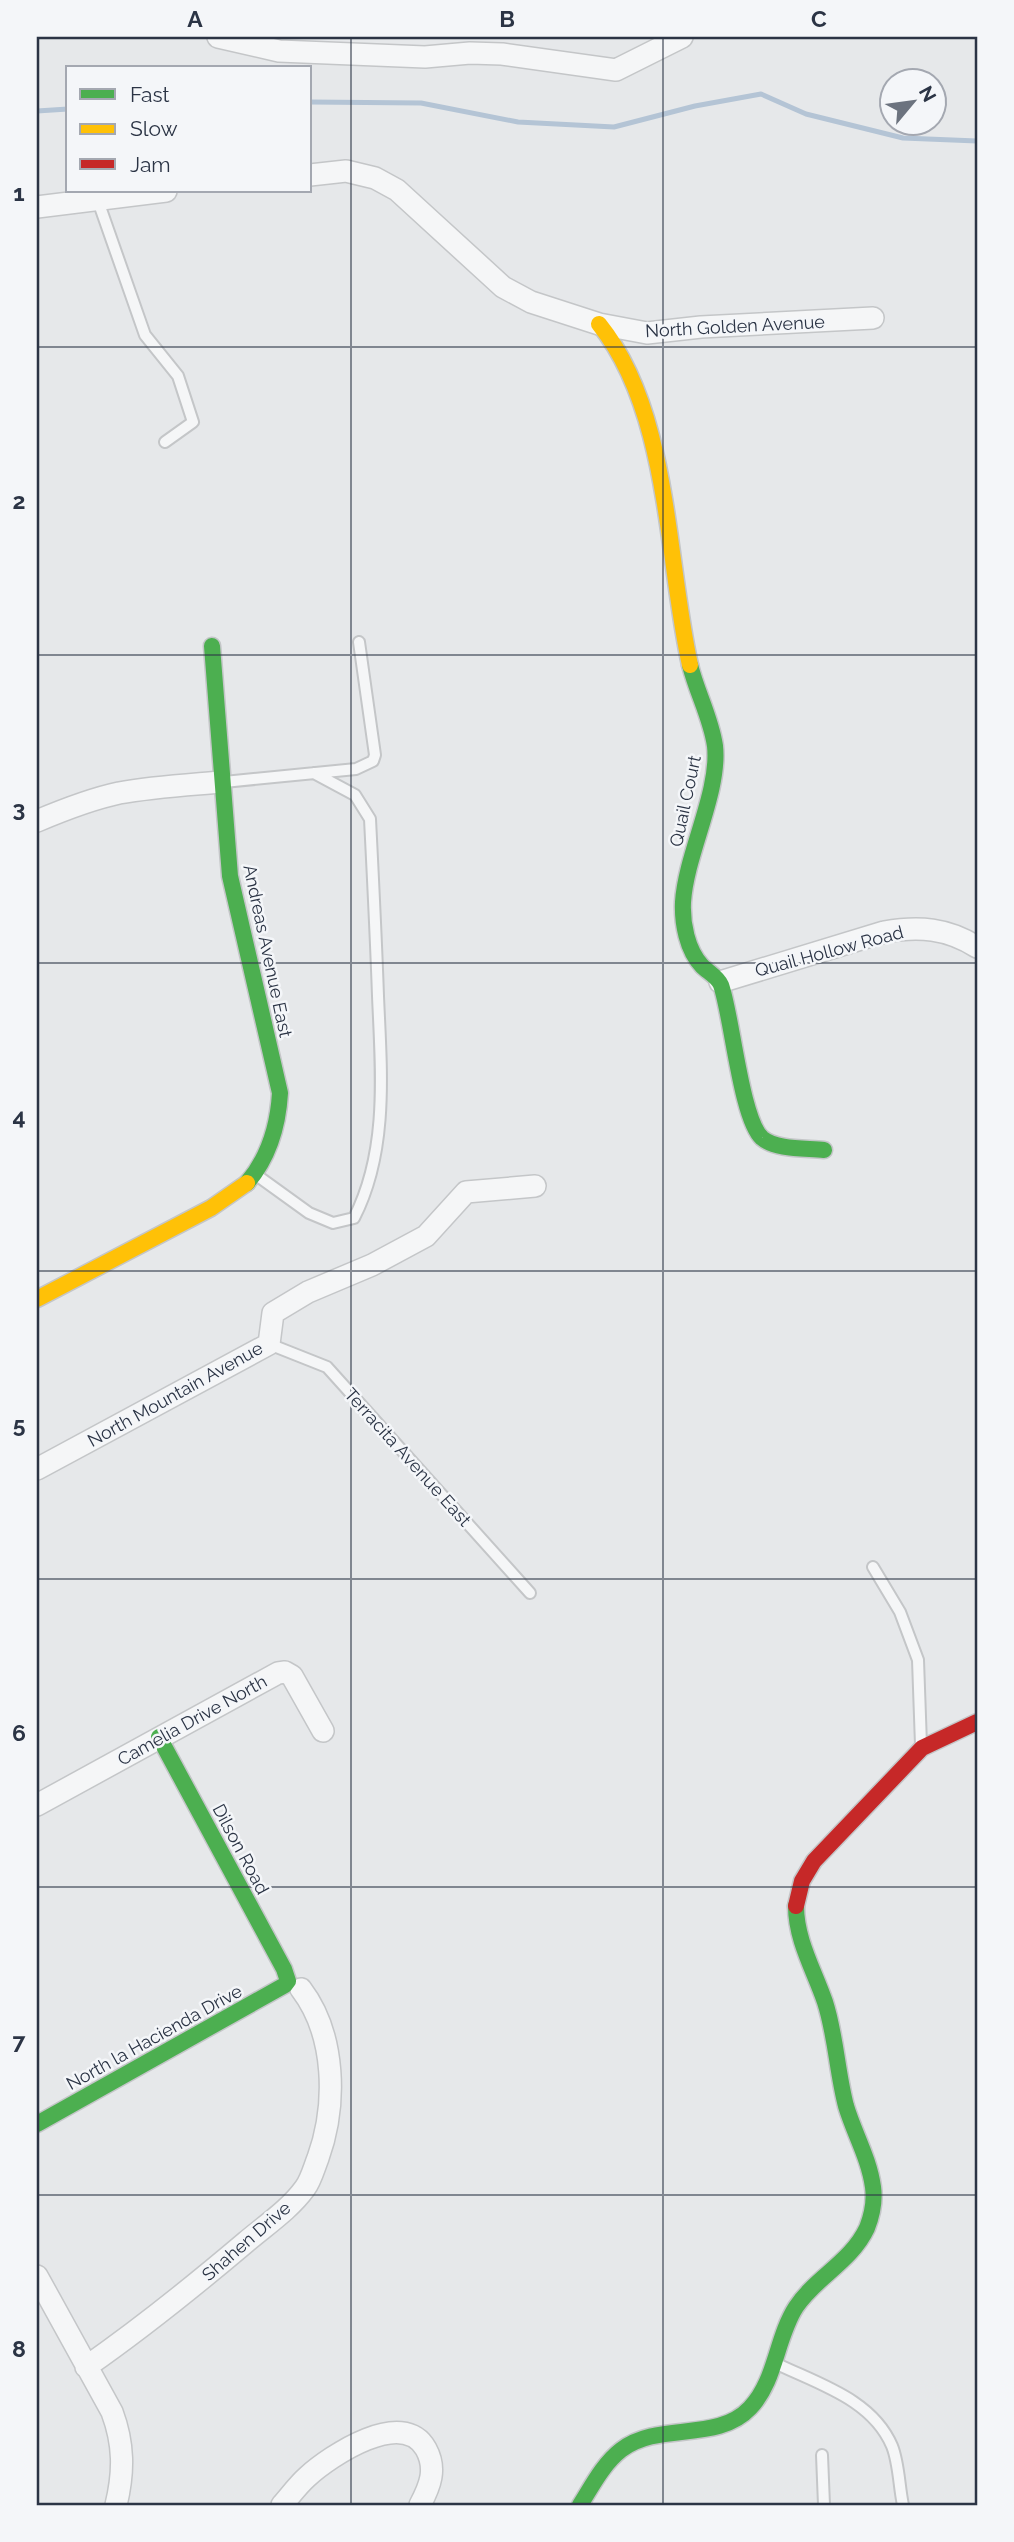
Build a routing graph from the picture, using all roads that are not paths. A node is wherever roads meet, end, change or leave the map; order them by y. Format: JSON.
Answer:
{"nodes":[{"id":1,"x":218,"y":37,"type":"edge"},
{"id":2,"x":682,"y":37,"type":"edge"},
{"id":3,"x":312,"y":175,"type":"edge"},
{"id":4,"x":156,"y":192,"type":"edge"},
{"id":5,"x":97,"y":198,"type":"junction"},
{"id":6,"x":37,"y":207,"type":"edge"},
{"id":7,"x":873,"y":318,"type":"dead end"},
{"id":8,"x":599,"y":324,"type":"junction"},
{"id":9,"x":165,"y":442,"type":"dead end"},
{"id":10,"x":359,"y":642,"type":"dead end"},
{"id":11,"x":212,"y":646,"type":"dead end"},
{"id":12,"x":314,"y":773,"type":"junction"},
{"id":13,"x":221,"y":782,"type":"junction"},
{"id":14,"x":37,"y":821,"type":"edge"},
{"id":15,"x":977,"y":947,"type":"edge"},
{"id":16,"x":720,"y":982,"type":"junction"},
{"id":17,"x":824,"y":1150,"type":"dead end"},
{"id":18,"x":255,"y":1173,"type":"junction"},
{"id":19,"x":536,"y":1186,"type":"dead end"},
{"id":20,"x":37,"y":1299,"type":"edge"},
{"id":21,"x":269,"y":1344,"type":"junction"},
{"id":22,"x":37,"y":1469,"type":"edge"},
{"id":23,"x":873,"y":1567,"type":"dead end"},
{"id":24,"x":530,"y":1593,"type":"dead end"},
{"id":25,"x":977,"y":1722,"type":"edge"},
{"id":26,"x":323,"y":1731,"type":"dead end"},
{"id":27,"x":159,"y":1737,"type":"junction"},
{"id":28,"x":922,"y":1748,"type":"junction"},
{"id":29,"x":37,"y":1805,"type":"edge"},
{"id":30,"x":295,"y":1985,"type":"junction"},
{"id":31,"x":37,"y":2124,"type":"edge"},
{"id":32,"x":37,"y":2276,"type":"edge"},
{"id":33,"x":772,"y":2362,"type":"junction"},
{"id":34,"x":86,"y":2367,"type":"junction"},
{"id":35,"x":822,"y":2455,"type":"dead end"},
{"id":36,"x":116,"y":2505,"type":"edge"},
{"id":37,"x":282,"y":2505,"type":"edge"},
{"id":38,"x":420,"y":2505,"type":"edge"},
{"id":39,"x":580,"y":2505,"type":"edge"},
{"id":40,"x":824,"y":2505,"type":"edge"},
{"id":41,"x":903,"y":2505,"type":"edge"}],
"edges":[{"from":1,"to":2,"type":"street"},
{"from":3,"to":8,"type":"street","name":"North Golden Avenue"},
{"from":4,"to":5,"type":"street"},
{"from":5,"to":6,"type":"street"},
{"from":5,"to":9,"type":"lane"},
{"from":7,"to":8,"type":"street","name":"North Golden Avenue"},
{"from":8,"to":16,"type":"street","name":"Quail Court"},
{"from":10,"to":12,"type":"lane"},
{"from":11,"to":13,"type":"street","name":"Andreas Avenue East"},
{"from":12,"to":13,"type":"lane"},
{"from":12,"to":18,"type":"lane"},
{"from":13,"to":14,"type":"street"},
{"from":13,"to":18,"type":"street","name":"Andreas Avenue East"},
{"from":15,"to":16,"type":"street","name":"Quail Hollow Road"},
{"from":16,"to":17,"type":"street"},
{"from":18,"to":20,"type":"street","name":"Andreas Avenue East"},
{"from":19,"to":21,"type":"street","name":"North Mountain Avenue"},
{"from":21,"to":22,"type":"street","name":"North Mountain Avenue"},
{"from":21,"to":24,"type":"lane","name":"Terracita Avenue East"},
{"from":23,"to":28,"type":"lane"},
{"from":25,"to":28,"type":"street"},
{"from":26,"to":27,"type":"street","name":"Camelia Drive North"},
{"from":27,"to":29,"type":"street","name":"Camelia Drive North"},
{"from":27,"to":30,"type":"street","name":"Dilson Road"},
{"from":28,"to":33,"type":"street"},
{"from":30,"to":31,"type":"street","name":"North la Hacienda Drive"},
{"from":30,"to":34,"type":"street","name":"Shahen Drive"},
{"from":32,"to":34,"type":"street"},
{"from":33,"to":39,"type":"street"},
{"from":33,"to":41,"type":"lane"},
{"from":34,"to":36,"type":"street"},
{"from":35,"to":40,"type":"lane"},
{"from":37,"to":38,"type":"street"}]}
